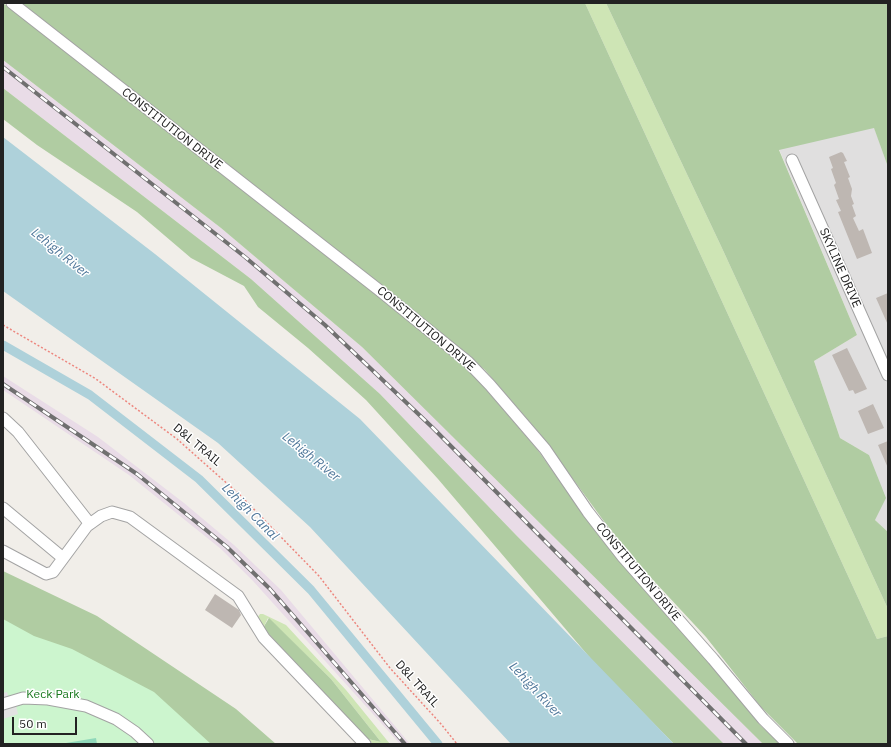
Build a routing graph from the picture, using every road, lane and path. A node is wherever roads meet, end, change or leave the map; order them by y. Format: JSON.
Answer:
{"nodes":[{"id":1,"x":12,"y":3,"type":"edge"},
{"id":2,"x":792,"y":160,"type":"dead end"},
{"id":3,"x":3,"y":325,"type":"edge"},
{"id":4,"x":888,"y":375,"type":"edge"},
{"id":5,"x":3,"y":418,"type":"edge"},
{"id":6,"x":3,"y":508,"type":"edge"},
{"id":7,"x":90,"y":524,"type":"junction"},
{"id":8,"x":3,"y":551,"type":"edge"},
{"id":9,"x":63,"y":558,"type":"junction"},
{"id":10,"x":3,"y":704,"type":"edge"},
{"id":11,"x":148,"y":744,"type":"edge"},
{"id":12,"x":365,"y":744,"type":"edge"},
{"id":13,"x":457,"y":744,"type":"edge"},
{"id":14,"x":788,"y":744,"type":"edge"}],
"edges":[{"from":1,"to":14,"type":"street","name":"CONSTITUTION DRIVE"},
{"from":2,"to":4,"type":"street","name":"SKYLINE DRIVE"},
{"from":3,"to":13,"type":"path","name":"D&L TRAIL"},
{"from":5,"to":7,"type":"street"},
{"from":6,"to":9,"type":"street"},
{"from":7,"to":9,"type":"street"},
{"from":7,"to":12,"type":"street"},
{"from":8,"to":9,"type":"street"},
{"from":10,"to":11,"type":"street"}]}
